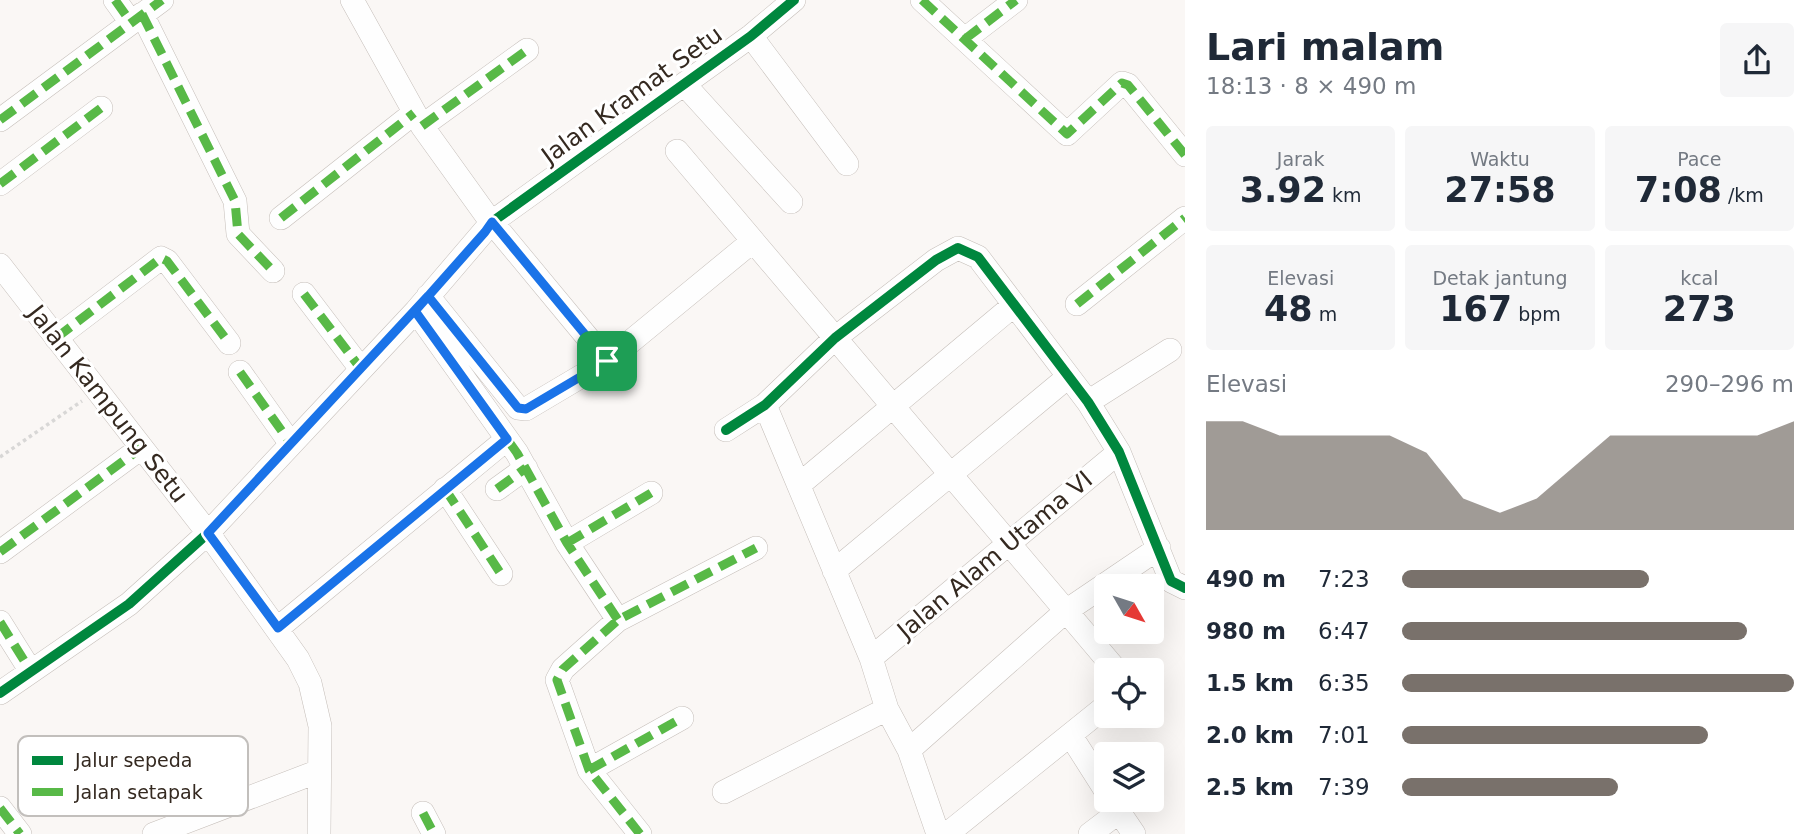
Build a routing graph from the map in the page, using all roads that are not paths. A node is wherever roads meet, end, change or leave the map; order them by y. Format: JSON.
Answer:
{"nodes":[{"id":1,"x":115,"y":0,"type":"edge"},
{"id":2,"x":162,"y":0,"type":"edge"},
{"id":3,"x":794,"y":0,"type":"edge"},
{"id":4,"x":922,"y":0,"type":"edge"},
{"id":5,"x":1016,"y":0,"type":"edge"},
{"id":6,"x":355,"y":1,"type":"edge"},
{"id":7,"x":136,"y":17,"type":"junction"},
{"id":8,"x":751,"y":36,"type":"junction"},
{"id":9,"x":965,"y":38,"type":"junction"},
{"id":10,"x":527,"y":50,"type":"dead end"},
{"id":11,"x":684,"y":84,"type":"junction"},
{"id":12,"x":102,"y":108,"type":"dead end"},
{"id":13,"x":418,"y":119,"type":"junction"},
{"id":14,"x":0,"y":120,"type":"edge"},
{"id":15,"x":677,"y":150,"type":"dead end"},
{"id":16,"x":1185,"y":155,"type":"edge"},
{"id":17,"x":847,"y":164,"type":"dead end"},
{"id":18,"x":0,"y":184,"type":"edge"},
{"id":19,"x":791,"y":202,"type":"dead end"},
{"id":20,"x":281,"y":218,"type":"dead end"},
{"id":21,"x":1185,"y":218,"type":"edge"},
{"id":22,"x":492,"y":222,"type":"junction"},
{"id":23,"x":753,"y":241,"type":"junction"},
{"id":24,"x":0,"y":265,"type":"edge"},
{"id":25,"x":272,"y":271,"type":"dead end"},
{"id":26,"x":304,"y":294,"type":"dead end"},
{"id":27,"x":422,"y":304,"type":"junction"},
{"id":28,"x":1014,"y":304,"type":"junction"},
{"id":29,"x":1077,"y":304,"type":"dead end"},
{"id":30,"x":57,"y":338,"type":"junction"},
{"id":31,"x":835,"y":338,"type":"junction"},
{"id":32,"x":229,"y":343,"type":"dead end"},
{"id":33,"x":1170,"y":350,"type":"dead end"},
{"id":34,"x":607,"y":361,"type":"junction"},
{"id":35,"x":361,"y":369,"type":"junction"},
{"id":36,"x":240,"y":372,"type":"dead end"},
{"id":37,"x":1068,"y":377,"type":"junction"},
{"id":38,"x":1088,"y":402,"type":"junction"},
{"id":39,"x":765,"y":405,"type":"junction"},
{"id":40,"x":893,"y":406,"type":"junction"},
{"id":41,"x":726,"y":430,"type":"dead end"},
{"id":42,"x":507,"y":439,"type":"junction"},
{"id":43,"x":291,"y":444,"type":"junction"},
{"id":44,"x":141,"y":448,"type":"junction"},
{"id":45,"x":1119,"y":452,"type":"junction"},
{"id":46,"x":526,"y":468,"type":"junction"},
{"id":47,"x":950,"y":474,"type":"junction"},
{"id":48,"x":800,"y":484,"type":"junction"},
{"id":49,"x":445,"y":489,"type":"junction"},
{"id":50,"x":497,"y":489,"type":"dead end"},
{"id":51,"x":651,"y":493,"type":"dead end"},
{"id":52,"x":208,"y":533,"type":"junction"},
{"id":53,"x":567,"y":543,"type":"junction"},
{"id":54,"x":1009,"y":544,"type":"junction"},
{"id":55,"x":756,"y":548,"type":"dead end"},
{"id":56,"x":1159,"y":548,"type":"junction"},
{"id":57,"x":0,"y":552,"type":"edge"},
{"id":58,"x":834,"y":571,"type":"junction"},
{"id":59,"x":501,"y":574,"type":"dead end"},
{"id":60,"x":1185,"y":588,"type":"edge"},
{"id":61,"x":1066,"y":611,"type":"junction"},
{"id":62,"x":618,"y":620,"type":"junction"},
{"id":63,"x":0,"y":622,"type":"edge"},
{"id":64,"x":278,"y":628,"type":"junction"},
{"id":65,"x":871,"y":658,"type":"junction"},
{"id":66,"x":1106,"y":658,"type":"edge"},
{"id":67,"x":30,"y":670,"type":"junction"},
{"id":68,"x":0,"y":693,"type":"edge"},
{"id":69,"x":887,"y":709,"type":"junction"},
{"id":70,"x":1094,"y":716,"type":"edge"},
{"id":71,"x":682,"y":718,"type":"dead end"},
{"id":72,"x":1071,"y":736,"type":"junction"},
{"id":73,"x":909,"y":750,"type":"junction"},
{"id":74,"x":589,"y":770,"type":"junction"},
{"id":75,"x":319,"y":771,"type":"junction"},
{"id":76,"x":1094,"y":773,"type":"edge"},
{"id":77,"x":724,"y":792,"type":"dead end"},
{"id":78,"x":248,"y":798,"type":"edge"},
{"id":79,"x":0,"y":808,"type":"edge"},
{"id":80,"x":1110,"y":812,"type":"edge"},
{"id":81,"x":1119,"y":812,"type":"edge"},
{"id":82,"x":423,"y":814,"type":"dead end"},
{"id":83,"x":201,"y":816,"type":"edge"},
{"id":84,"x":16,"y":832,"type":"edge"},
{"id":85,"x":154,"y":834,"type":"edge"},
{"id":86,"x":319,"y":834,"type":"edge"},
{"id":87,"x":434,"y":834,"type":"edge"},
{"id":88,"x":639,"y":834,"type":"edge"},
{"id":89,"x":938,"y":834,"type":"edge"},
{"id":90,"x":947,"y":834,"type":"edge"},
{"id":91,"x":1090,"y":834,"type":"edge"},
{"id":92,"x":1134,"y":834,"type":"edge"}],
"edges":[{"from":1,"to":7,"type":"street"},
{"from":2,"to":7,"type":"street"},
{"from":3,"to":8,"type":"street","name":"Jalan Kramat Setu"},
{"from":4,"to":9,"type":"street"},
{"from":5,"to":9,"type":"street"},
{"from":6,"to":13,"type":"street"},
{"from":7,"to":14,"type":"street"},
{"from":7,"to":25,"type":"street"},
{"from":8,"to":11,"type":"street","name":"Jalan Kramat Setu"},
{"from":8,"to":17,"type":"street"},
{"from":9,"to":16,"type":"street"},
{"from":10,"to":13,"type":"street"},
{"from":11,"to":19,"type":"street"},
{"from":11,"to":22,"type":"street","name":"Jalan Kramat Setu"},
{"from":12,"to":18,"type":"street"},
{"from":13,"to":20,"type":"street"},
{"from":13,"to":22,"type":"street"},
{"from":15,"to":23,"type":"street"},
{"from":21,"to":29,"type":"street"},
{"from":22,"to":27,"type":"street"},
{"from":22,"to":34,"type":"street"},
{"from":23,"to":31,"type":"street"},
{"from":23,"to":34,"type":"street"},
{"from":24,"to":30,"type":"street","name":"Jalan Kampung Setu"},
{"from":26,"to":35,"type":"street"},
{"from":27,"to":34,"type":"street"},
{"from":27,"to":35,"type":"street"},
{"from":27,"to":42,"type":"street"},
{"from":28,"to":31,"type":"street"},
{"from":28,"to":37,"type":"street"},
{"from":28,"to":40,"type":"street"},
{"from":30,"to":32,"type":"street"},
{"from":30,"to":44,"type":"street","name":"Jalan Kampung Setu"},
{"from":31,"to":39,"type":"street"},
{"from":31,"to":40,"type":"street"},
{"from":33,"to":38,"type":"street"},
{"from":35,"to":43,"type":"street"},
{"from":36,"to":43,"type":"street"},
{"from":37,"to":38,"type":"street"},
{"from":37,"to":47,"type":"street"},
{"from":38,"to":45,"type":"street"},
{"from":39,"to":41,"type":"street"},
{"from":39,"to":48,"type":"street"},
{"from":40,"to":47,"type":"street"},
{"from":40,"to":48,"type":"street"},
{"from":42,"to":46,"type":"street"},
{"from":42,"to":49,"type":"street"},
{"from":43,"to":52,"type":"street"},
{"from":44,"to":52,"type":"street","name":"Jalan Kampung Setu"},
{"from":44,"to":57,"type":"street"},
{"from":45,"to":54,"type":"street","name":"Jalan Alam Utama VI"},
{"from":45,"to":56,"type":"street"},
{"from":46,"to":50,"type":"street"},
{"from":46,"to":53,"type":"street"},
{"from":47,"to":54,"type":"street"},
{"from":47,"to":58,"type":"street"},
{"from":48,"to":58,"type":"street"},
{"from":49,"to":59,"type":"street"},
{"from":49,"to":64,"type":"street"},
{"from":51,"to":53,"type":"street"},
{"from":52,"to":64,"type":"street","name":"Jalan Kampung Setu"},
{"from":52,"to":67,"type":"street"},
{"from":53,"to":62,"type":"street"},
{"from":54,"to":61,"type":"street"},
{"from":54,"to":65,"type":"street","name":"Jalan Alam Utama VI"},
{"from":55,"to":62,"type":"street"},
{"from":56,"to":60,"type":"street"},
{"from":56,"to":61,"type":"street"},
{"from":58,"to":65,"type":"street"},
{"from":61,"to":66,"type":"street"},
{"from":61,"to":73,"type":"street"},
{"from":62,"to":74,"type":"street"},
{"from":63,"to":67,"type":"street"},
{"from":64,"to":75,"type":"street","name":"Jalan Kampung Setu"},
{"from":65,"to":69,"type":"street"},
{"from":67,"to":68,"type":"street"},
{"from":69,"to":73,"type":"street"},
{"from":69,"to":77,"type":"street"},
{"from":70,"to":72,"type":"street"},
{"from":71,"to":74,"type":"street"},
{"from":72,"to":76,"type":"street"},
{"from":72,"to":90,"type":"street"},
{"from":73,"to":89,"type":"street"},
{"from":74,"to":88,"type":"street"},
{"from":75,"to":78,"type":"street"},
{"from":75,"to":86,"type":"street","name":"Jalan Kampung Setu"},
{"from":79,"to":84,"type":"street"},
{"from":80,"to":91,"type":"street"},
{"from":81,"to":92,"type":"street"},
{"from":82,"to":87,"type":"street"},
{"from":83,"to":85,"type":"street"}]}
